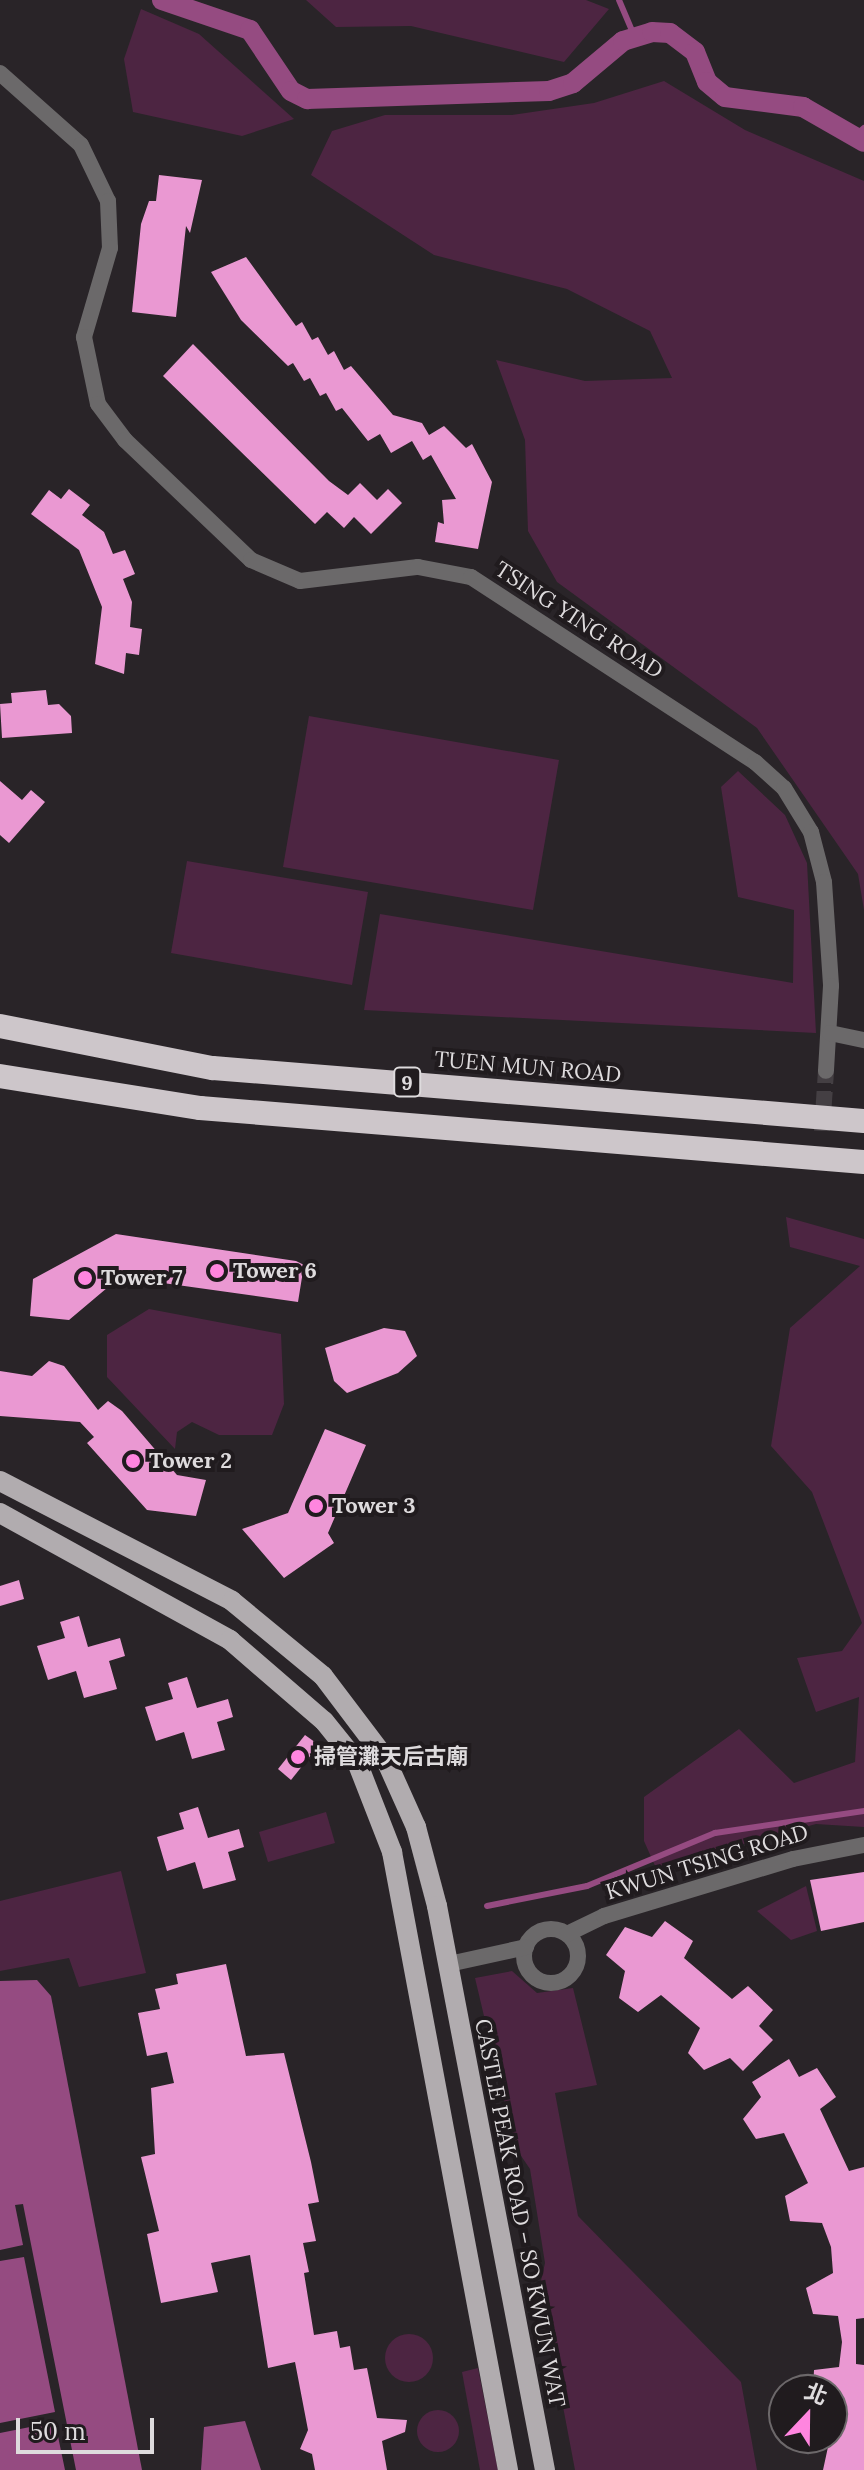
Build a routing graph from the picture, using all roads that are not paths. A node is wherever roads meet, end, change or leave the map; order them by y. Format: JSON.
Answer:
{"nodes":[{"id":1,"x":0,"y":73,"type":"edge"},
{"id":2,"x":0,"y":1026,"type":"edge"},
{"id":3,"x":830,"y":1033,"type":"junction"},
{"id":4,"x":864,"y":1040,"type":"edge"},
{"id":5,"x":826,"y":1071,"type":"tunnel mouth"},
{"id":6,"x":0,"y":1076,"type":"edge"},
{"id":7,"x":864,"y":1121,"type":"edge"},
{"id":8,"x":864,"y":1162,"type":"edge"},
{"id":9,"x":0,"y":1481,"type":"edge"},
{"id":10,"x":0,"y":1513,"type":"edge"},
{"id":11,"x":864,"y":1845,"type":"edge"},
{"id":12,"x":567,"y":1934,"type":"junction"},
{"id":13,"x":526,"y":1947,"type":"junction"},
{"id":14,"x":449,"y":1964,"type":"junction"},
{"id":15,"x":508,"y":2470,"type":"edge"},
{"id":16,"x":545,"y":2470,"type":"edge"}],
"edges":[{"from":1,"to":3,"type":"street","name":"TSING YING ROAD"},
{"from":2,"to":7,"type":"highway","name":"TUEN MUN ROAD","number":"9"},
{"from":3,"to":4,"type":"street"},
{"from":3,"to":5,"type":"street","name":"TSING YING ROAD"},
{"from":6,"to":8,"type":"highway","number":"9"},
{"from":9,"to":14,"type":"main road","name":"CASTLE PEAK ROAD – SO KWUN WAT"},
{"from":10,"to":15,"type":"main road"},
{"from":11,"to":12,"type":"street","name":"KWUN TSING ROAD"},
{"from":12,"to":13,"type":"street"},
{"from":12,"to":13,"type":"street"},
{"from":13,"to":14,"type":"street"},
{"from":14,"to":16,"type":"main road","name":"CASTLE PEAK ROAD – SO KWUN WAT"}]}
